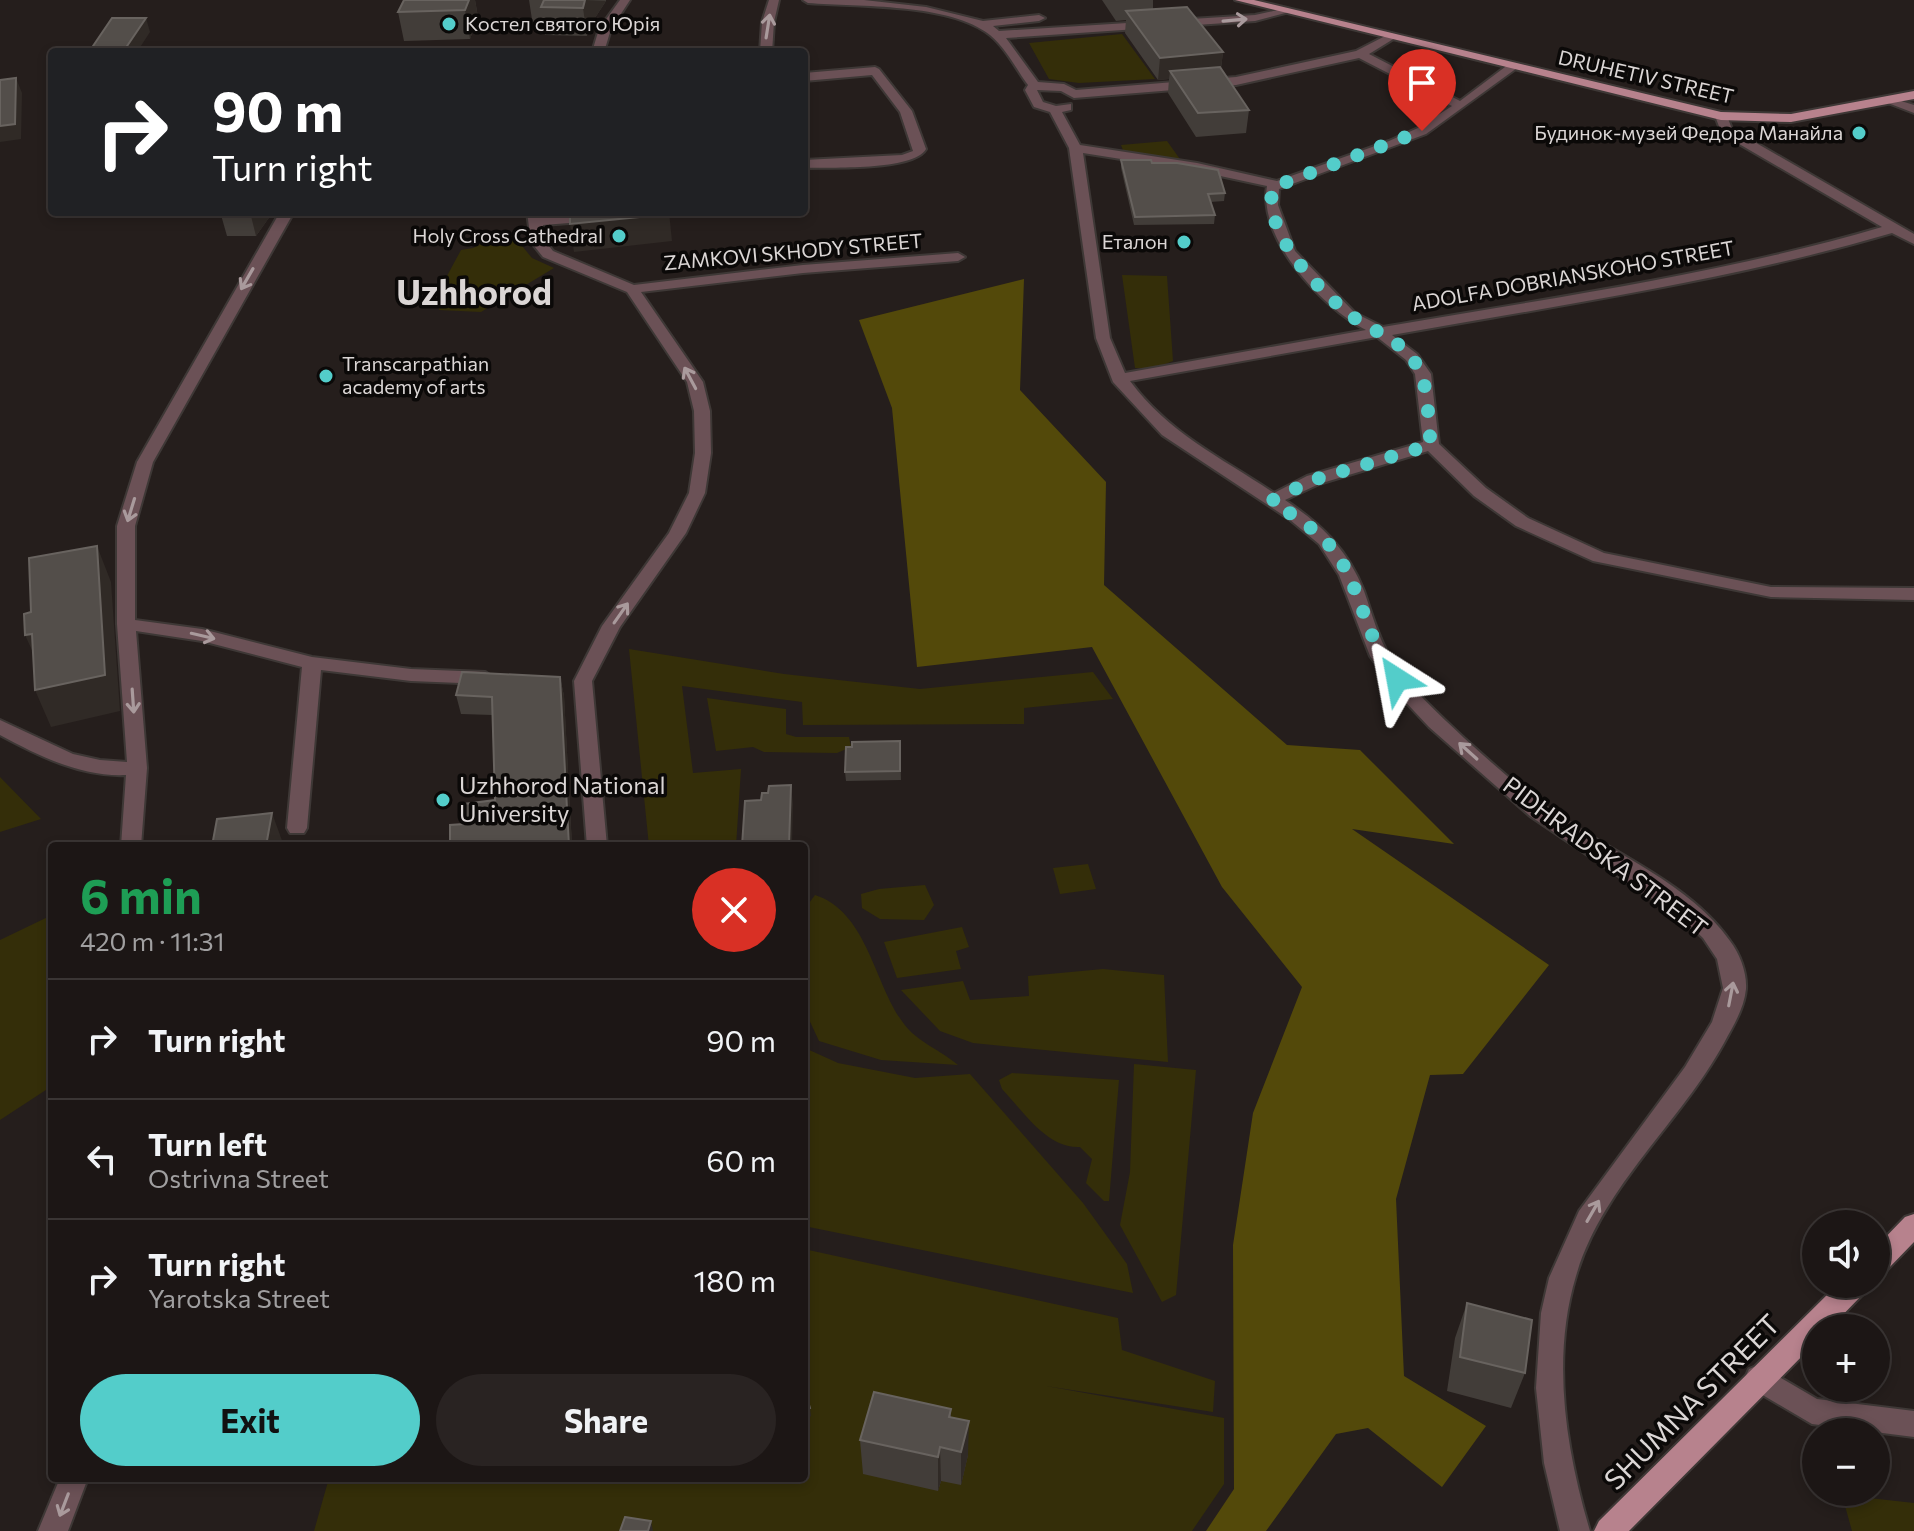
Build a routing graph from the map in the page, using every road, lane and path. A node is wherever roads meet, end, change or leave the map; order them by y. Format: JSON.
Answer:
{"nodes":[{"id":1,"x":625,"y":0,"type":"edge"},
{"id":2,"x":774,"y":0,"type":"edge"},
{"id":3,"x":808,"y":0,"type":"edge"},
{"id":4,"x":847,"y":0,"type":"edge"},
{"id":5,"x":1240,"y":0,"type":"edge"},
{"id":6,"x":864,"y":5,"type":"junction"},
{"id":7,"x":1031,"y":8,"type":"dead end"},
{"id":8,"x":1287,"y":11,"type":"junction"},
{"id":9,"x":1039,"y":18,"type":"junction"},
{"id":10,"x":984,"y":24,"type":"junction"},
{"id":11,"x":1045,"y":32,"type":"junction"},
{"id":12,"x":997,"y":35,"type":"junction"},
{"id":13,"x":1391,"y":36,"type":"junction"},
{"id":14,"x":599,"y":48,"type":"edge"},
{"id":15,"x":766,"y":48,"type":"edge"},
{"id":16,"x":1360,"y":54,"type":"junction"},
{"id":17,"x":1513,"y":66,"type":"junction"},
{"id":18,"x":808,"y":77,"type":"edge"},
{"id":19,"x":1034,"y":85,"type":"junction"},
{"id":20,"x":1074,"y":94,"type":"junction"},
{"id":21,"x":1914,"y":95,"type":"edge"},
{"id":22,"x":1892,"y":100,"type":"junction"},
{"id":23,"x":1461,"y":106,"type":"junction"},
{"id":24,"x":1914,"y":109,"type":"edge"},
{"id":25,"x":1055,"y":110,"type":"junction"},
{"id":26,"x":1721,"y":116,"type":"junction"},
{"id":27,"x":1075,"y":148,"type":"junction"},
{"id":28,"x":808,"y":164,"type":"edge"},
{"id":29,"x":1278,"y":185,"type":"junction"},
{"id":30,"x":285,"y":216,"type":"edge"},
{"id":31,"x":535,"y":217,"type":"edge"},
{"id":32,"x":605,"y":217,"type":"edge"},
{"id":33,"x":1891,"y":229,"type":"junction"},
{"id":34,"x":1914,"y":240,"type":"edge"},
{"id":35,"x":958,"y":257,"type":"dead end"},
{"id":36,"x":632,"y":289,"type":"junction"},
{"id":37,"x":1377,"y":330,"type":"junction"},
{"id":38,"x":1118,"y":379,"type":"junction"},
{"id":39,"x":1431,"y":445,"type":"junction"},
{"id":40,"x":1271,"y":501,"type":"junction"},
{"id":41,"x":1914,"y":594,"type":"edge"},
{"id":42,"x":126,"y":624,"type":"junction"},
{"id":43,"x":312,"y":663,"type":"junction"},
{"id":44,"x":501,"y":679,"type":"edge"},
{"id":45,"x":0,"y":727,"type":"edge"},
{"id":46,"x":137,"y":768,"type":"junction"},
{"id":47,"x":297,"y":828,"type":"dead end"},
{"id":48,"x":131,"y":842,"type":"edge"},
{"id":49,"x":596,"y":842,"type":"edge"},
{"id":50,"x":1914,"y":1225,"type":"edge"},
{"id":51,"x":1890,"y":1250,"type":"edge"},
{"id":52,"x":1842,"y":1298,"type":"edge"},
{"id":53,"x":1759,"y":1378,"type":"junction"},
{"id":54,"x":1914,"y":1424,"type":"edge"},
{"id":55,"x":72,"y":1482,"type":"edge"},
{"id":56,"x":53,"y":1531,"type":"edge"},
{"id":57,"x":1575,"y":1531,"type":"edge"},
{"id":58,"x":1609,"y":1531,"type":"edge"}],
"edges":[{"from":1,"to":14,"type":"street"},
{"from":15,"to":2,"type":"street","one_way":true},
{"from":3,"to":6,"type":"street"},
{"from":4,"to":6,"type":"street"},
{"from":5,"to":8,"type":"main road","name":"DRUHETIV STREET"},
{"from":6,"to":10,"type":"street"},
{"from":7,"to":9,"type":"street"},
{"from":11,"to":8,"type":"street","one_way":true},
{"from":8,"to":13,"type":"main road","name":"DRUHETIV STREET"},
{"from":9,"to":10,"type":"street"},
{"from":9,"to":11,"type":"street"},
{"from":10,"to":12,"type":"street"},
{"from":11,"to":12,"type":"street"},
{"from":12,"to":19,"type":"street"},
{"from":13,"to":16,"type":"street"},
{"from":13,"to":17,"type":"main road","name":"DRUHETIV STREET"},
{"from":16,"to":20,"type":"street"},
{"from":16,"to":23,"type":"street"},
{"from":17,"to":23,"type":"street"},
{"from":17,"to":26,"type":"main road","name":"DRUHETIV STREET"},
{"from":18,"to":28,"type":"street"},
{"from":19,"to":20,"type":"street"},
{"from":19,"to":25,"type":"street","name":"PIDHRADSKA STREET"},
{"from":20,"to":25,"type":"street"},
{"from":21,"to":22,"type":"main road","name":"DRUHETIV STREET"},
{"from":22,"to":24,"type":"street"},
{"from":22,"to":26,"type":"main road","name":"DRUHETIV STREET"},
{"from":23,"to":29,"type":"street"},
{"from":25,"to":27,"type":"street","name":"PIDHRADSKA STREET"},
{"from":26,"to":33,"type":"street"},
{"from":27,"to":29,"type":"street"},
{"from":27,"to":38,"type":"street","name":"PIDHRADSKA STREET"},
{"from":29,"to":37,"type":"street"},
{"from":30,"to":42,"type":"street","one_way":true},
{"from":31,"to":32,"type":"street"},
{"from":31,"to":36,"type":"street"},
{"from":33,"to":34,"type":"street"},
{"from":33,"to":37,"type":"street","name":"ADOLFA DOBRIANSKOHO STREET"},
{"from":35,"to":36,"type":"street","name":"ZAMKOVI SKHODY STREET"},
{"from":49,"to":36,"type":"street","one_way":true},
{"from":37,"to":38,"type":"street","name":"ADOLFA DOBRIANSKOHO STREET"},
{"from":37,"to":39,"type":"street"},
{"from":38,"to":40,"type":"street","name":"PIDHRADSKA STREET"},
{"from":39,"to":40,"type":"street"},
{"from":39,"to":41,"type":"street"},
{"from":57,"to":40,"type":"street","name":"PIDHRADSKA STREET","one_way":true},
{"from":42,"to":43,"type":"street","one_way":true},
{"from":42,"to":46,"type":"street","one_way":true},
{"from":43,"to":44,"type":"street"},
{"from":43,"to":47,"type":"street"},
{"from":45,"to":46,"type":"street"},
{"from":46,"to":48,"type":"street"},
{"from":50,"to":51,"type":"main road"},
{"from":52,"to":53,"type":"main road","name":"SHUMNA STREET"},
{"from":53,"to":54,"type":"street"},
{"from":53,"to":58,"type":"main road","name":"SHUMNA STREET"},
{"from":55,"to":56,"type":"street","one_way":true}]}
